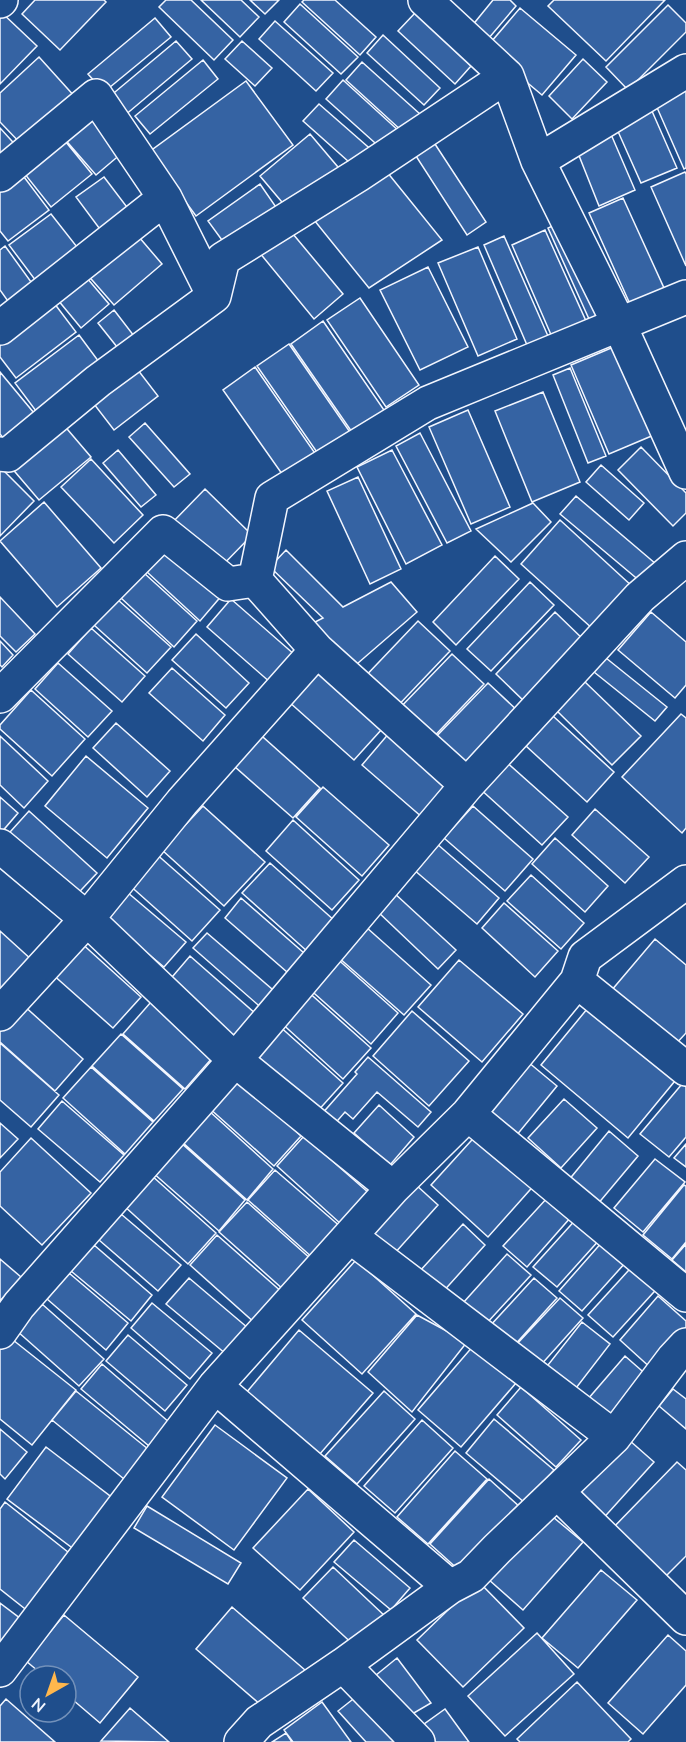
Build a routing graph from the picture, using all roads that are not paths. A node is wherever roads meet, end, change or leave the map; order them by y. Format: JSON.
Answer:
{"nodes":[{"id":1,"x":425,"y":0,"type":"edge"},
{"id":2,"x":686,"y":71,"type":"edge"},
{"id":3,"x":507,"y":76,"type":"junction"},
{"id":4,"x":538,"y":161,"type":"junction"},
{"id":5,"x":0,"y":175,"type":"edge"},
{"id":6,"x":165,"y":198,"type":"junction"},
{"id":7,"x":214,"y":296,"type":"junction"},
{"id":8,"x":686,"y":297,"type":"edge"},
{"id":9,"x":619,"y":324,"type":"junction"},
{"id":10,"x":0,"y":328,"type":"edge"},
{"id":11,"x":3,"y":452,"type":"edge"},
{"id":12,"x":686,"y":472,"type":"edge"},
{"id":13,"x":686,"y":558,"type":"edge"},
{"id":14,"x":255,"y":580,"type":"junction"},
{"id":15,"x":317,"y":650,"type":"junction"},
{"id":16,"x":0,"y":696,"type":"edge"},
{"id":17,"x":467,"y":785,"type":"junction"},
{"id":18,"x":0,"y":846,"type":"edge"},
{"id":19,"x":686,"y":882,"type":"edge"},
{"id":20,"x":87,"y":920,"type":"junction"},
{"id":21,"x":577,"y":981,"type":"junction"},
{"id":22,"x":0,"y":1014,"type":"edge"},
{"id":23,"x":235,"y":1060,"type":"junction"},
{"id":24,"x":686,"y":1069,"type":"edge"},
{"id":25,"x":468,"y":1114,"type":"junction"},
{"id":26,"x":393,"y":1188,"type":"junction"},
{"id":27,"x":351,"y":1237,"type":"junction"},
{"id":28,"x":686,"y":1295,"type":"edge"},
{"id":29,"x":0,"y":1332,"type":"edge"},
{"id":30,"x":686,"y":1345,"type":"edge"},
{"id":31,"x":215,"y":1386,"type":"junction"},
{"id":32,"x":614,"y":1437,"type":"junction"},
{"id":33,"x":557,"y":1492,"type":"junction"},
{"id":34,"x":450,"y":1587,"type":"junction"},
{"id":35,"x":686,"y":1618,"type":"edge"},
{"id":36,"x":344,"y":1665,"type":"junction"},
{"id":37,"x":0,"y":1670,"type":"edge"},
{"id":38,"x":241,"y":1742,"type":"edge"},
{"id":39,"x":418,"y":1742,"type":"edge"}],
"edges":[{"from":1,"to":3,"type":"street"},
{"from":2,"to":4,"type":"street"},
{"from":3,"to":4,"type":"street"},
{"from":3,"to":7,"type":"street"},
{"from":4,"to":9,"type":"street"},
{"from":5,"to":6,"type":"street"},
{"from":6,"to":7,"type":"street"},
{"from":6,"to":10,"type":"street"},
{"from":7,"to":11,"type":"street"},
{"from":8,"to":9,"type":"street"},
{"from":9,"to":12,"type":"street"},
{"from":9,"to":14,"type":"street"},
{"from":13,"to":17,"type":"street"},
{"from":14,"to":15,"type":"street"},
{"from":14,"to":16,"type":"street"},
{"from":15,"to":17,"type":"street"},
{"from":15,"to":20,"type":"street"},
{"from":17,"to":23,"type":"street"},
{"from":18,"to":20,"type":"street"},
{"from":19,"to":21,"type":"street"},
{"from":20,"to":22,"type":"street"},
{"from":20,"to":23,"type":"street"},
{"from":21,"to":24,"type":"street"},
{"from":21,"to":25,"type":"street"},
{"from":23,"to":26,"type":"street"},
{"from":23,"to":29,"type":"street"},
{"from":25,"to":26,"type":"street"},
{"from":25,"to":28,"type":"street"},
{"from":26,"to":27,"type":"street"},
{"from":27,"to":31,"type":"street"},
{"from":27,"to":32,"type":"street"},
{"from":30,"to":32,"type":"street"},
{"from":31,"to":34,"type":"street"},
{"from":31,"to":37,"type":"street"},
{"from":32,"to":33,"type":"street"},
{"from":33,"to":34,"type":"street"},
{"from":33,"to":35,"type":"street"},
{"from":34,"to":36,"type":"street"},
{"from":36,"to":38,"type":"street"},
{"from":36,"to":39,"type":"street"}]}
